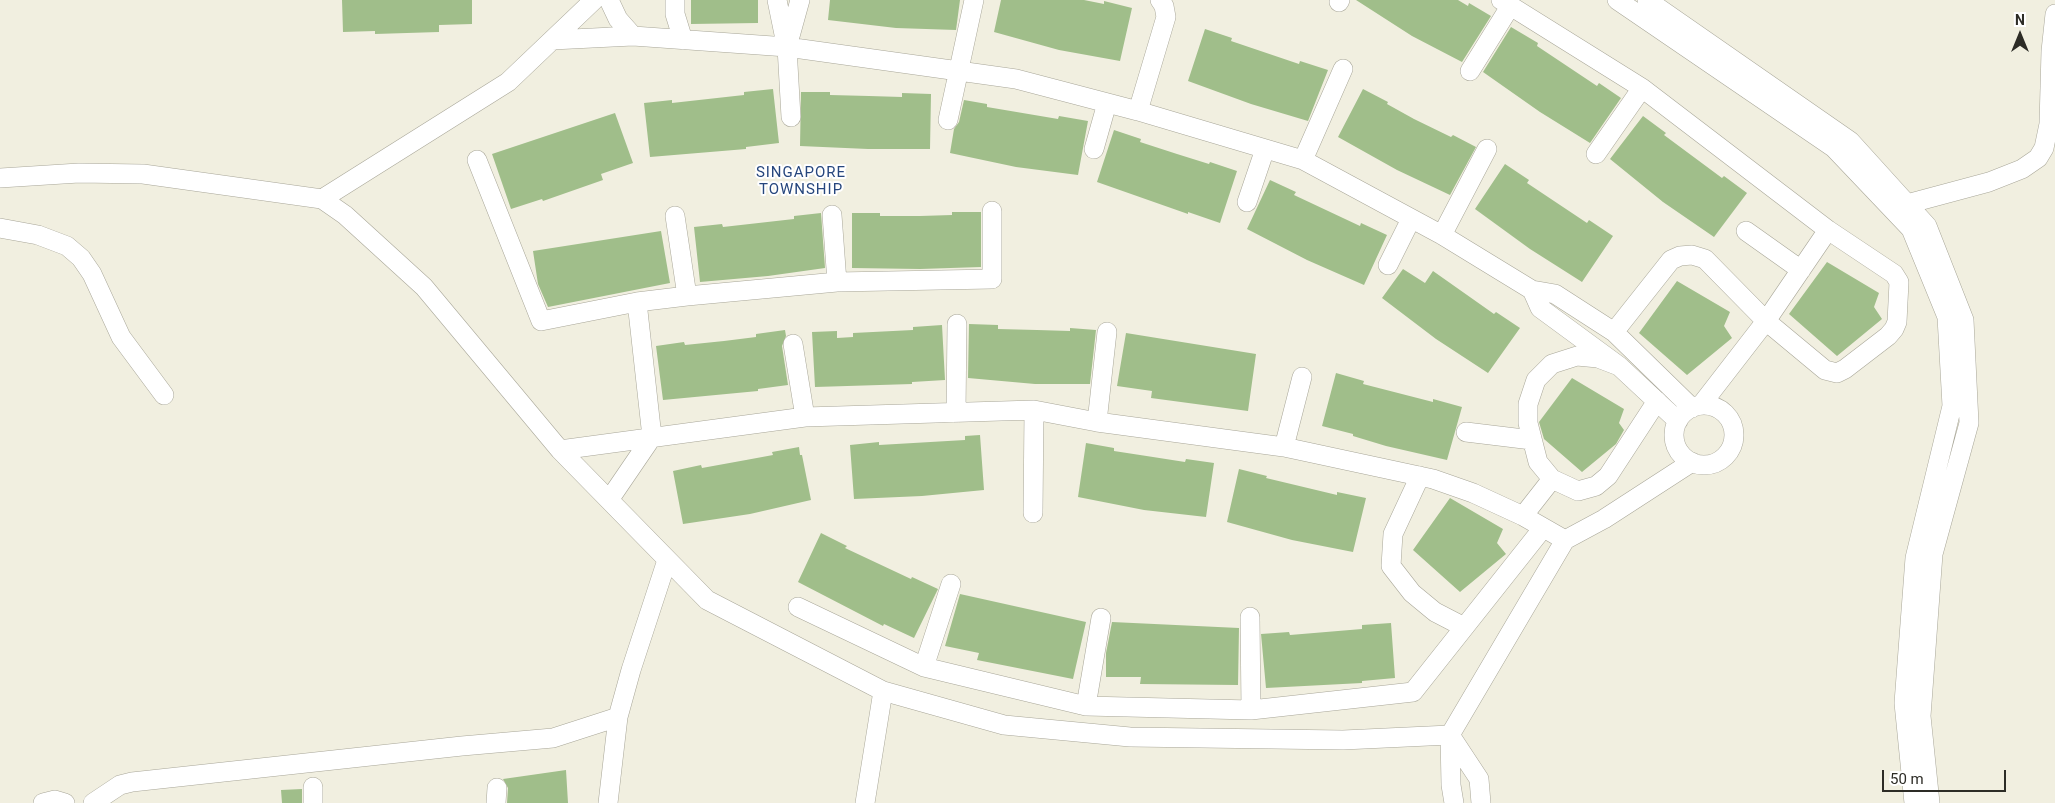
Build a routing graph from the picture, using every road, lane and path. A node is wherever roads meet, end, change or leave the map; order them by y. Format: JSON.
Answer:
{"nodes":[{"id":1,"x":594,"y":0,"type":"edge"},
{"id":2,"x":609,"y":0,"type":"edge"},
{"id":3,"x":675,"y":0,"type":"edge"},
{"id":4,"x":777,"y":0,"type":"edge"},
{"id":5,"x":800,"y":0,"type":"edge"},
{"id":6,"x":974,"y":0,"type":"edge"},
{"id":7,"x":1160,"y":0,"type":"edge"},
{"id":8,"x":1616,"y":0,"type":"edge"},
{"id":9,"x":1647,"y":0,"type":"edge"},
{"id":10,"x":1506,"y":3,"type":"edge"},
{"id":11,"x":2055,"y":14,"type":"edge"},
{"id":12,"x":633,"y":36,"type":"junction"},
{"id":13,"x":552,"y":40,"type":"junction"},
{"id":14,"x":683,"y":40,"type":"junction"},
{"id":15,"x":787,"y":47,"type":"junction"},
{"id":16,"x":1344,"y":69,"type":"dead end"},
{"id":17,"x":959,"y":71,"type":"junction"},
{"id":18,"x":1470,"y":71,"type":"dead end"},
{"id":19,"x":1642,"y":88,"type":"junction"},
{"id":20,"x":1107,"y":103,"type":"junction"},
{"id":21,"x":1138,"y":111,"type":"junction"},
{"id":22,"x":791,"y":116,"type":"dead end"},
{"id":23,"x":948,"y":120,"type":"dead end"},
{"id":24,"x":1094,"y":149,"type":"dead end"},
{"id":25,"x":1265,"y":149,"type":"junction"},
{"id":26,"x":1487,"y":150,"type":"dead end"},
{"id":27,"x":1596,"y":154,"type":"dead end"},
{"id":28,"x":476,"y":160,"type":"dead end"},
{"id":29,"x":1303,"y":160,"type":"junction"},
{"id":30,"x":0,"y":178,"type":"edge"},
{"id":31,"x":322,"y":199,"type":"junction"},
{"id":32,"x":1246,"y":202,"type":"dead end"},
{"id":33,"x":1907,"y":204,"type":"junction"},
{"id":34,"x":992,"y":211,"type":"dead end"},
{"id":35,"x":832,"y":215,"type":"dead end"},
{"id":36,"x":675,"y":216,"type":"dead end"},
{"id":37,"x":1411,"y":219,"type":"junction"},
{"id":38,"x":0,"y":228,"type":"edge"},
{"id":39,"x":1828,"y":230,"type":"junction"},
{"id":40,"x":1746,"y":231,"type":"dead end"},
{"id":41,"x":1442,"y":235,"type":"junction"},
{"id":42,"x":1388,"y":265,"type":"dead end"},
{"id":43,"x":1801,"y":270,"type":"junction"},
{"id":44,"x":836,"y":282,"type":"junction"},
{"id":45,"x":1532,"y":290,"type":"junction"},
{"id":46,"x":687,"y":296,"type":"junction"},
{"id":47,"x":637,"y":302,"type":"junction"},
{"id":48,"x":1766,"y":321,"type":"junction"},
{"id":49,"x":957,"y":324,"type":"dead end"},
{"id":50,"x":1107,"y":332,"type":"dead end"},
{"id":51,"x":1614,"y":332,"type":"junction"},
{"id":52,"x":793,"y":344,"type":"dead end"},
{"id":53,"x":1619,"y":366,"type":"junction"},
{"id":54,"x":1302,"y":377,"type":"dead end"},
{"id":55,"x":164,"y":395,"type":"dead end"},
{"id":56,"x":1657,"y":401,"type":"junction"},
{"id":57,"x":1696,"y":406,"type":"junction"},
{"id":58,"x":1034,"y":410,"type":"junction"},
{"id":59,"x":956,"y":413,"type":"junction"},
{"id":60,"x":805,"y":417,"type":"junction"},
{"id":61,"x":1678,"y":421,"type":"junction"},
{"id":62,"x":1097,"y":422,"type":"junction"},
{"id":63,"x":1466,"y":432,"type":"dead end"},
{"id":64,"x":652,"y":437,"type":"junction"},
{"id":65,"x":1532,"y":440,"type":"junction"},
{"id":66,"x":1284,"y":447,"type":"junction"},
{"id":67,"x":560,"y":450,"type":"junction"},
{"id":68,"x":1692,"y":462,"type":"junction"},
{"id":69,"x":1420,"y":476,"type":"junction"},
{"id":70,"x":1552,"y":479,"type":"junction"},
{"id":71,"x":609,"y":500,"type":"junction"},
{"id":72,"x":1033,"y":513,"type":"dead end"},
{"id":73,"x":1523,"y":516,"type":"junction"},
{"id":74,"x":1544,"y":528,"type":"junction"},
{"id":75,"x":1565,"y":540,"type":"junction"},
{"id":76,"x":667,"y":560,"type":"junction"},
{"id":77,"x":951,"y":584,"type":"dead end"},
{"id":78,"x":798,"y":607,"type":"dead end"},
{"id":79,"x":1250,"y":617,"type":"dead end"},
{"id":80,"x":1100,"y":618,"type":"dead end"},
{"id":81,"x":1464,"y":627,"type":"junction"},
{"id":82,"x":924,"y":667,"type":"junction"},
{"id":83,"x":883,"y":691,"type":"junction"},
{"id":84,"x":1086,"y":706,"type":"junction"},
{"id":85,"x":1251,"y":710,"type":"junction"},
{"id":86,"x":618,"y":717,"type":"junction"},
{"id":87,"x":1450,"y":735,"type":"junction"},
{"id":88,"x":43,"y":803,"type":"edge"},
{"id":89,"x":65,"y":803,"type":"edge"},
{"id":90,"x":92,"y":803,"type":"edge"},
{"id":91,"x":608,"y":803,"type":"edge"},
{"id":92,"x":865,"y":803,"type":"edge"},
{"id":93,"x":1454,"y":803,"type":"edge"},
{"id":94,"x":1481,"y":803,"type":"edge"},
{"id":95,"x":1914,"y":803,"type":"edge"},
{"id":96,"x":1930,"y":803,"type":"edge"}],
"edges":[{"from":1,"to":13,"type":"street"},
{"from":2,"to":12,"type":"street"},
{"from":3,"to":14,"type":"street"},
{"from":4,"to":15,"type":"street"},
{"from":5,"to":15,"type":"street"},
{"from":6,"to":17,"type":"street"},
{"from":7,"to":21,"type":"street"},
{"from":8,"to":95,"type":"street"},
{"from":9,"to":33,"type":"street"},
{"from":10,"to":18,"type":"street"},
{"from":10,"to":19,"type":"street"},
{"from":11,"to":33,"type":"street"},
{"from":12,"to":13,"type":"street"},
{"from":12,"to":14,"type":"street"},
{"from":13,"to":31,"type":"street"},
{"from":14,"to":15,"type":"street"},
{"from":15,"to":17,"type":"street"},
{"from":15,"to":22,"type":"street"},
{"from":16,"to":29,"type":"street"},
{"from":17,"to":20,"type":"street"},
{"from":17,"to":23,"type":"street"},
{"from":19,"to":27,"type":"street"},
{"from":19,"to":39,"type":"street"},
{"from":20,"to":21,"type":"street"},
{"from":20,"to":24,"type":"street"},
{"from":21,"to":25,"type":"street"},
{"from":25,"to":29,"type":"street"},
{"from":25,"to":32,"type":"street"},
{"from":26,"to":41,"type":"street"},
{"from":28,"to":47,"type":"street"},
{"from":29,"to":37,"type":"street"},
{"from":30,"to":31,"type":"street"},
{"from":31,"to":67,"type":"street"},
{"from":33,"to":96,"type":"street"},
{"from":34,"to":44,"type":"street"},
{"from":35,"to":44,"type":"street"},
{"from":36,"to":46,"type":"street"},
{"from":37,"to":41,"type":"street"},
{"from":37,"to":42,"type":"street"},
{"from":38,"to":55,"type":"street"},
{"from":39,"to":43,"type":"street"},
{"from":39,"to":48,"type":"street"},
{"from":40,"to":43,"type":"street"},
{"from":41,"to":45,"type":"street"},
{"from":43,"to":48,"type":"street"},
{"from":44,"to":46,"type":"street"},
{"from":45,"to":51,"type":"street"},
{"from":45,"to":53,"type":"street"},
{"from":46,"to":47,"type":"street"},
{"from":47,"to":64,"type":"street"},
{"from":48,"to":51,"type":"street"},
{"from":48,"to":57,"type":"street"},
{"from":49,"to":59,"type":"street"},
{"from":50,"to":62,"type":"street"},
{"from":51,"to":57,"type":"street"},
{"from":52,"to":60,"type":"street"},
{"from":53,"to":56,"type":"street"},
{"from":53,"to":65,"type":"street"},
{"from":54,"to":66,"type":"street"},
{"from":56,"to":61,"type":"street"},
{"from":56,"to":70,"type":"street"},
{"from":57,"to":61,"type":"street"},
{"from":57,"to":68,"type":"street"},
{"from":58,"to":59,"type":"street"},
{"from":58,"to":62,"type":"street"},
{"from":58,"to":72,"type":"street"},
{"from":59,"to":60,"type":"street"},
{"from":60,"to":64,"type":"street"},
{"from":61,"to":68,"type":"street"},
{"from":62,"to":66,"type":"street"},
{"from":63,"to":65,"type":"street"},
{"from":64,"to":67,"type":"street"},
{"from":64,"to":71,"type":"street"},
{"from":65,"to":70,"type":"street"},
{"from":66,"to":69,"type":"street"},
{"from":67,"to":71,"type":"street"},
{"from":68,"to":75,"type":"street"},
{"from":69,"to":73,"type":"street"},
{"from":69,"to":81,"type":"street"},
{"from":70,"to":73,"type":"street"},
{"from":71,"to":76,"type":"street"},
{"from":73,"to":74,"type":"street"},
{"from":74,"to":75,"type":"street"},
{"from":74,"to":81,"type":"street"},
{"from":75,"to":87,"type":"street"},
{"from":76,"to":83,"type":"street"},
{"from":76,"to":86,"type":"street"},
{"from":77,"to":82,"type":"street"},
{"from":78,"to":82,"type":"street"},
{"from":79,"to":85,"type":"street"},
{"from":80,"to":84,"type":"street"},
{"from":81,"to":85,"type":"street"},
{"from":82,"to":84,"type":"street"},
{"from":83,"to":87,"type":"street"},
{"from":83,"to":92,"type":"street"},
{"from":84,"to":85,"type":"street"},
{"from":86,"to":90,"type":"street"},
{"from":86,"to":91,"type":"street"},
{"from":87,"to":93,"type":"street"},
{"from":87,"to":94,"type":"street"},
{"from":88,"to":89,"type":"street"}]}
